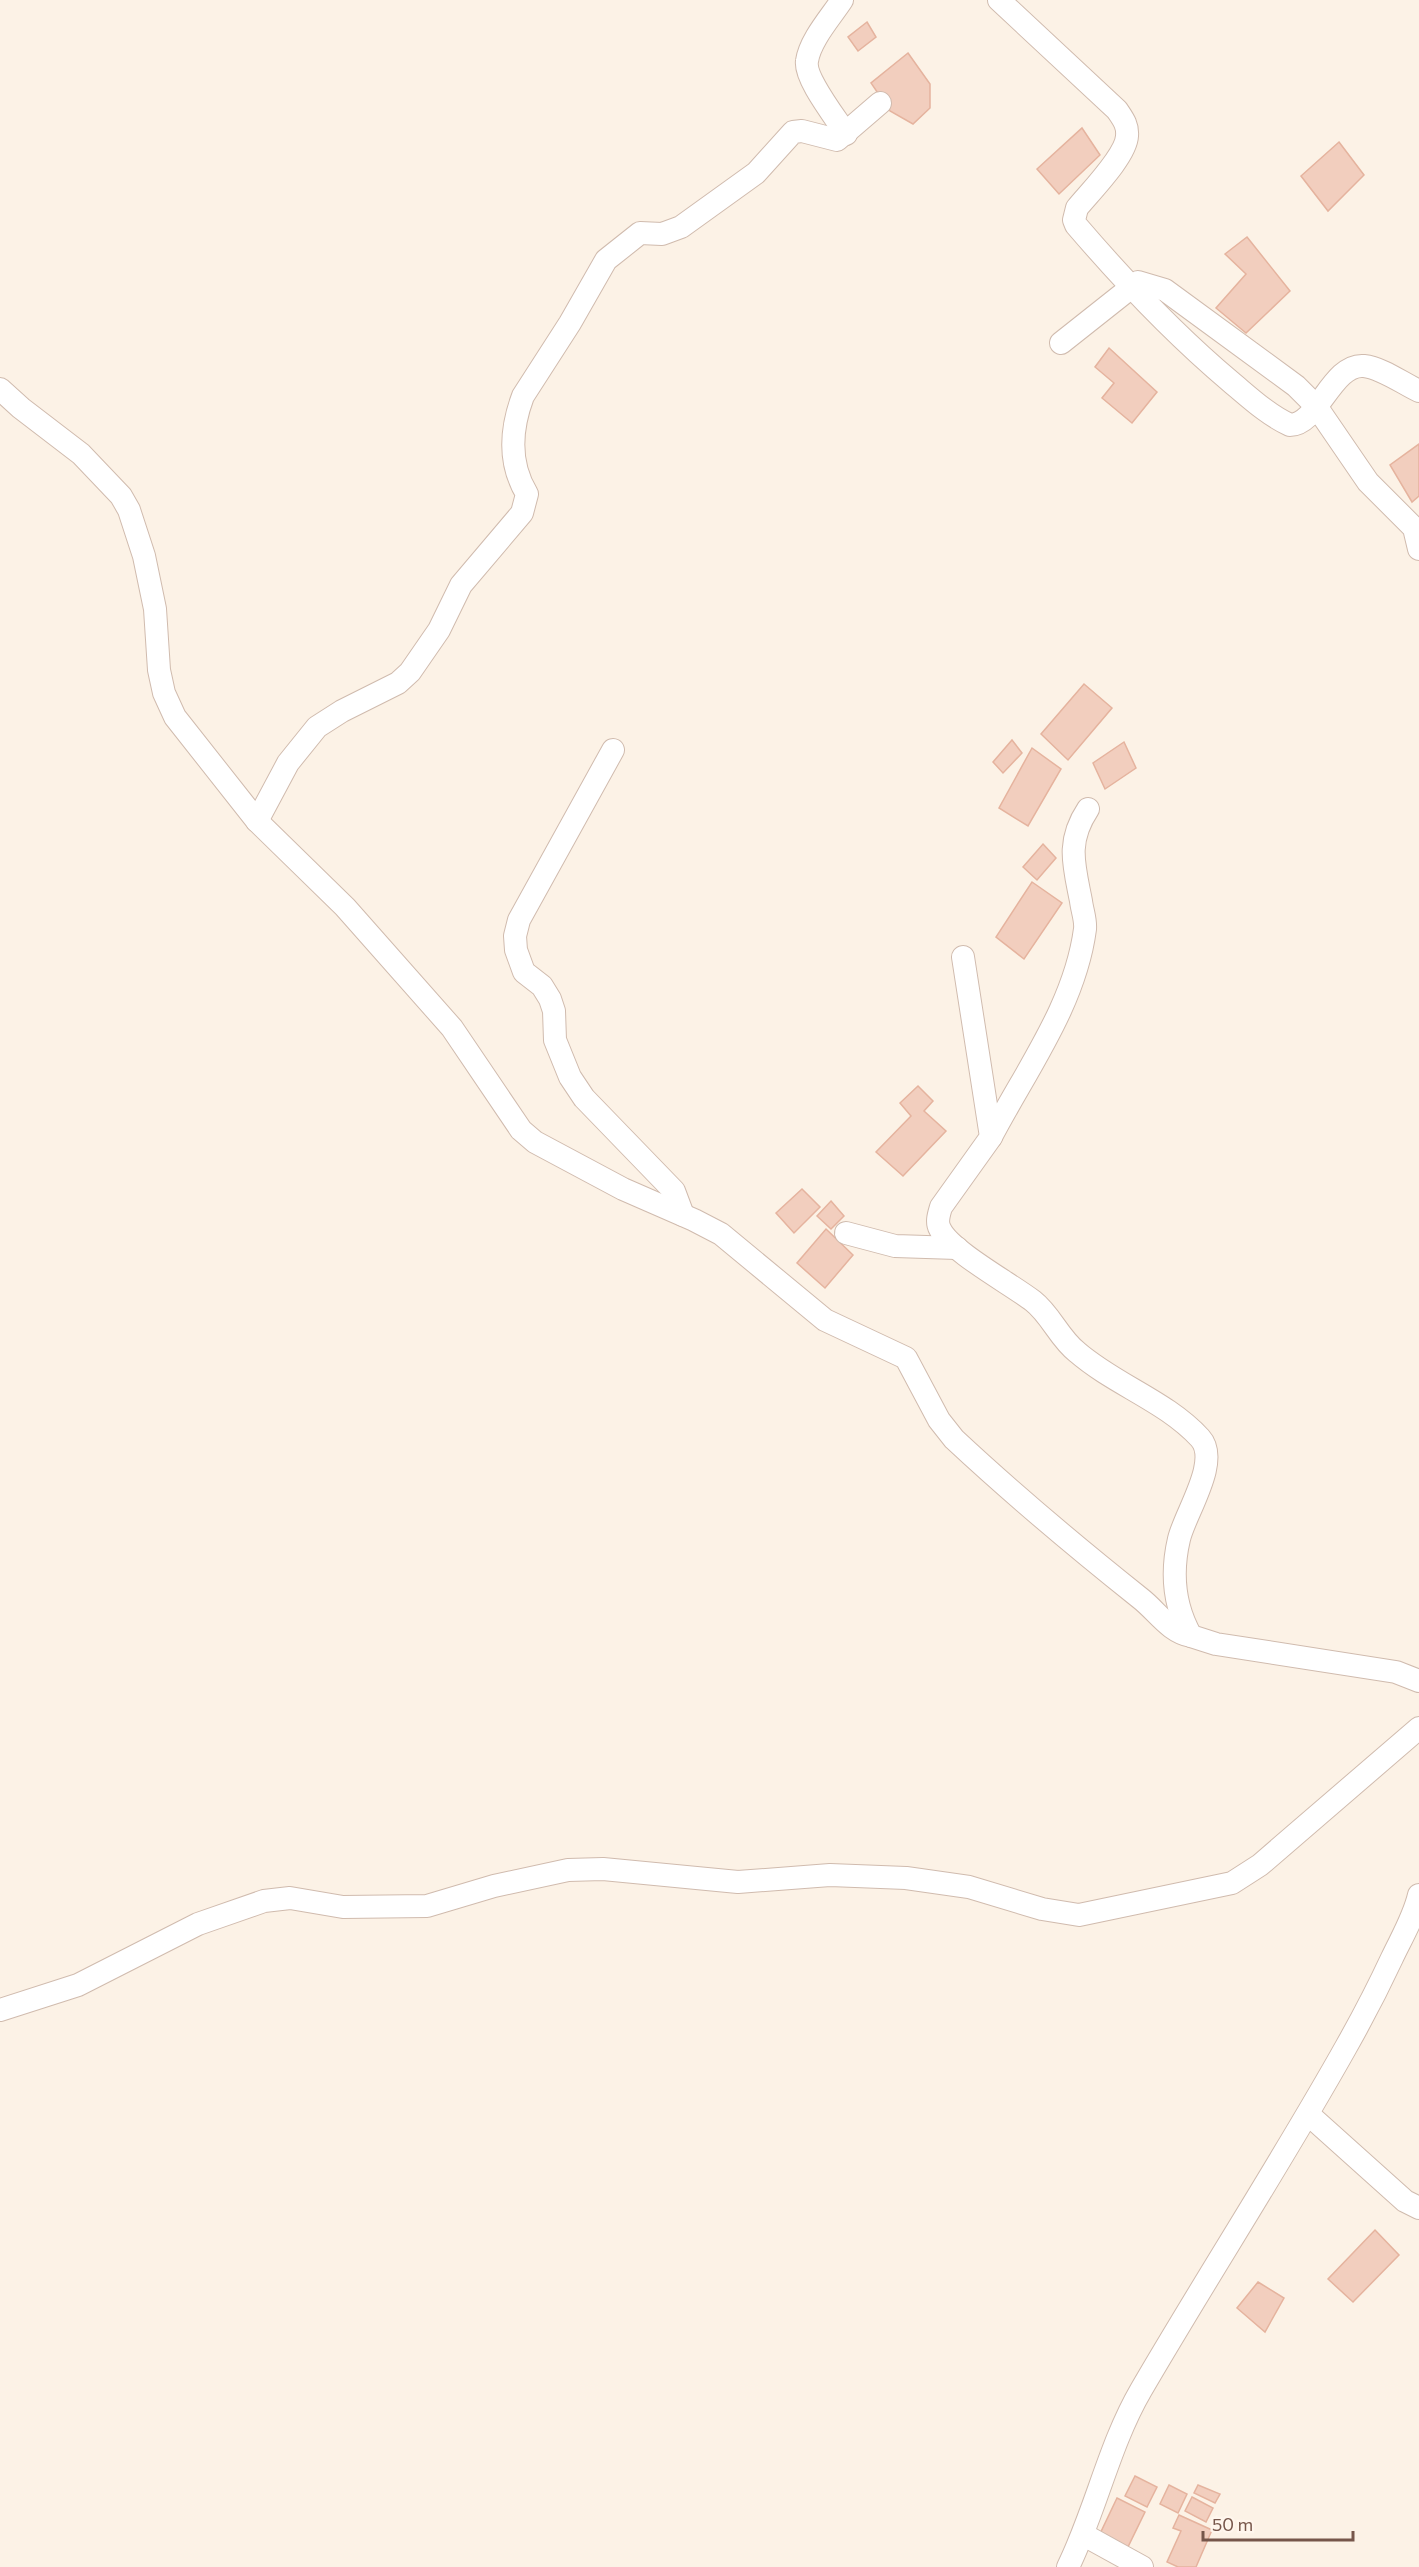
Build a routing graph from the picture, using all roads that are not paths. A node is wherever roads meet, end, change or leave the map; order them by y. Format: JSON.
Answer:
{"nodes":[{"id":1,"x":842,"y":0,"type":"edge"},
{"id":2,"x":999,"y":0,"type":"edge"},
{"id":3,"x":880,"y":103,"type":"dead end"},
{"id":4,"x":846,"y":134,"type":"junction"},
{"id":5,"x":1131,"y":288,"type":"junction"},
{"id":6,"x":1061,"y":343,"type":"dead end"},
{"id":7,"x":0,"y":389,"type":"edge"},
{"id":8,"x":1419,"y":391,"type":"edge"},
{"id":9,"x":1316,"y":406,"type":"junction"},
{"id":10,"x":1419,"y":549,"type":"edge"},
{"id":11,"x":613,"y":750,"type":"dead end"},
{"id":12,"x":1088,"y":809,"type":"dead end"},
{"id":13,"x":257,"y":821,"type":"junction"},
{"id":14,"x":963,"y":957,"type":"dead end"},
{"id":15,"x":991,"y":1137,"type":"junction"},
{"id":16,"x":683,"y":1215,"type":"junction"},
{"id":17,"x":846,"y":1233,"type":"dead end"},
{"id":18,"x":957,"y":1248,"type":"junction"},
{"id":19,"x":1191,"y":1635,"type":"junction"},
{"id":20,"x":1418,"y":1682,"type":"edge"},
{"id":21,"x":1419,"y":1728,"type":"edge"},
{"id":22,"x":1419,"y":1895,"type":"edge"},
{"id":23,"x":0,"y":2010,"type":"edge"},
{"id":24,"x":1308,"y":2114,"type":"junction"},
{"id":25,"x":1419,"y":2208,"type":"edge"},
{"id":26,"x":1084,"y":2535,"type":"junction"},
{"id":27,"x":1068,"y":2567,"type":"edge"},
{"id":28,"x":1142,"y":2567,"type":"edge"}],
"edges":[{"from":1,"to":4,"type":"street"},
{"from":2,"to":5,"type":"street"},
{"from":3,"to":4,"type":"street"},
{"from":4,"to":13,"type":"street"},
{"from":5,"to":6,"type":"street"},
{"from":5,"to":9,"type":"street"},
{"from":5,"to":9,"type":"street"},
{"from":7,"to":13,"type":"street"},
{"from":8,"to":9,"type":"street"},
{"from":9,"to":10,"type":"street"},
{"from":11,"to":16,"type":"street"},
{"from":12,"to":15,"type":"street"},
{"from":13,"to":16,"type":"street"},
{"from":14,"to":15,"type":"street"},
{"from":15,"to":18,"type":"street"},
{"from":16,"to":19,"type":"street"},
{"from":17,"to":18,"type":"street"},
{"from":18,"to":19,"type":"street"},
{"from":19,"to":20,"type":"street"},
{"from":21,"to":23,"type":"street"},
{"from":22,"to":24,"type":"street"},
{"from":24,"to":25,"type":"street"},
{"from":24,"to":26,"type":"street"},
{"from":26,"to":27,"type":"street"},
{"from":26,"to":28,"type":"street"}]}
